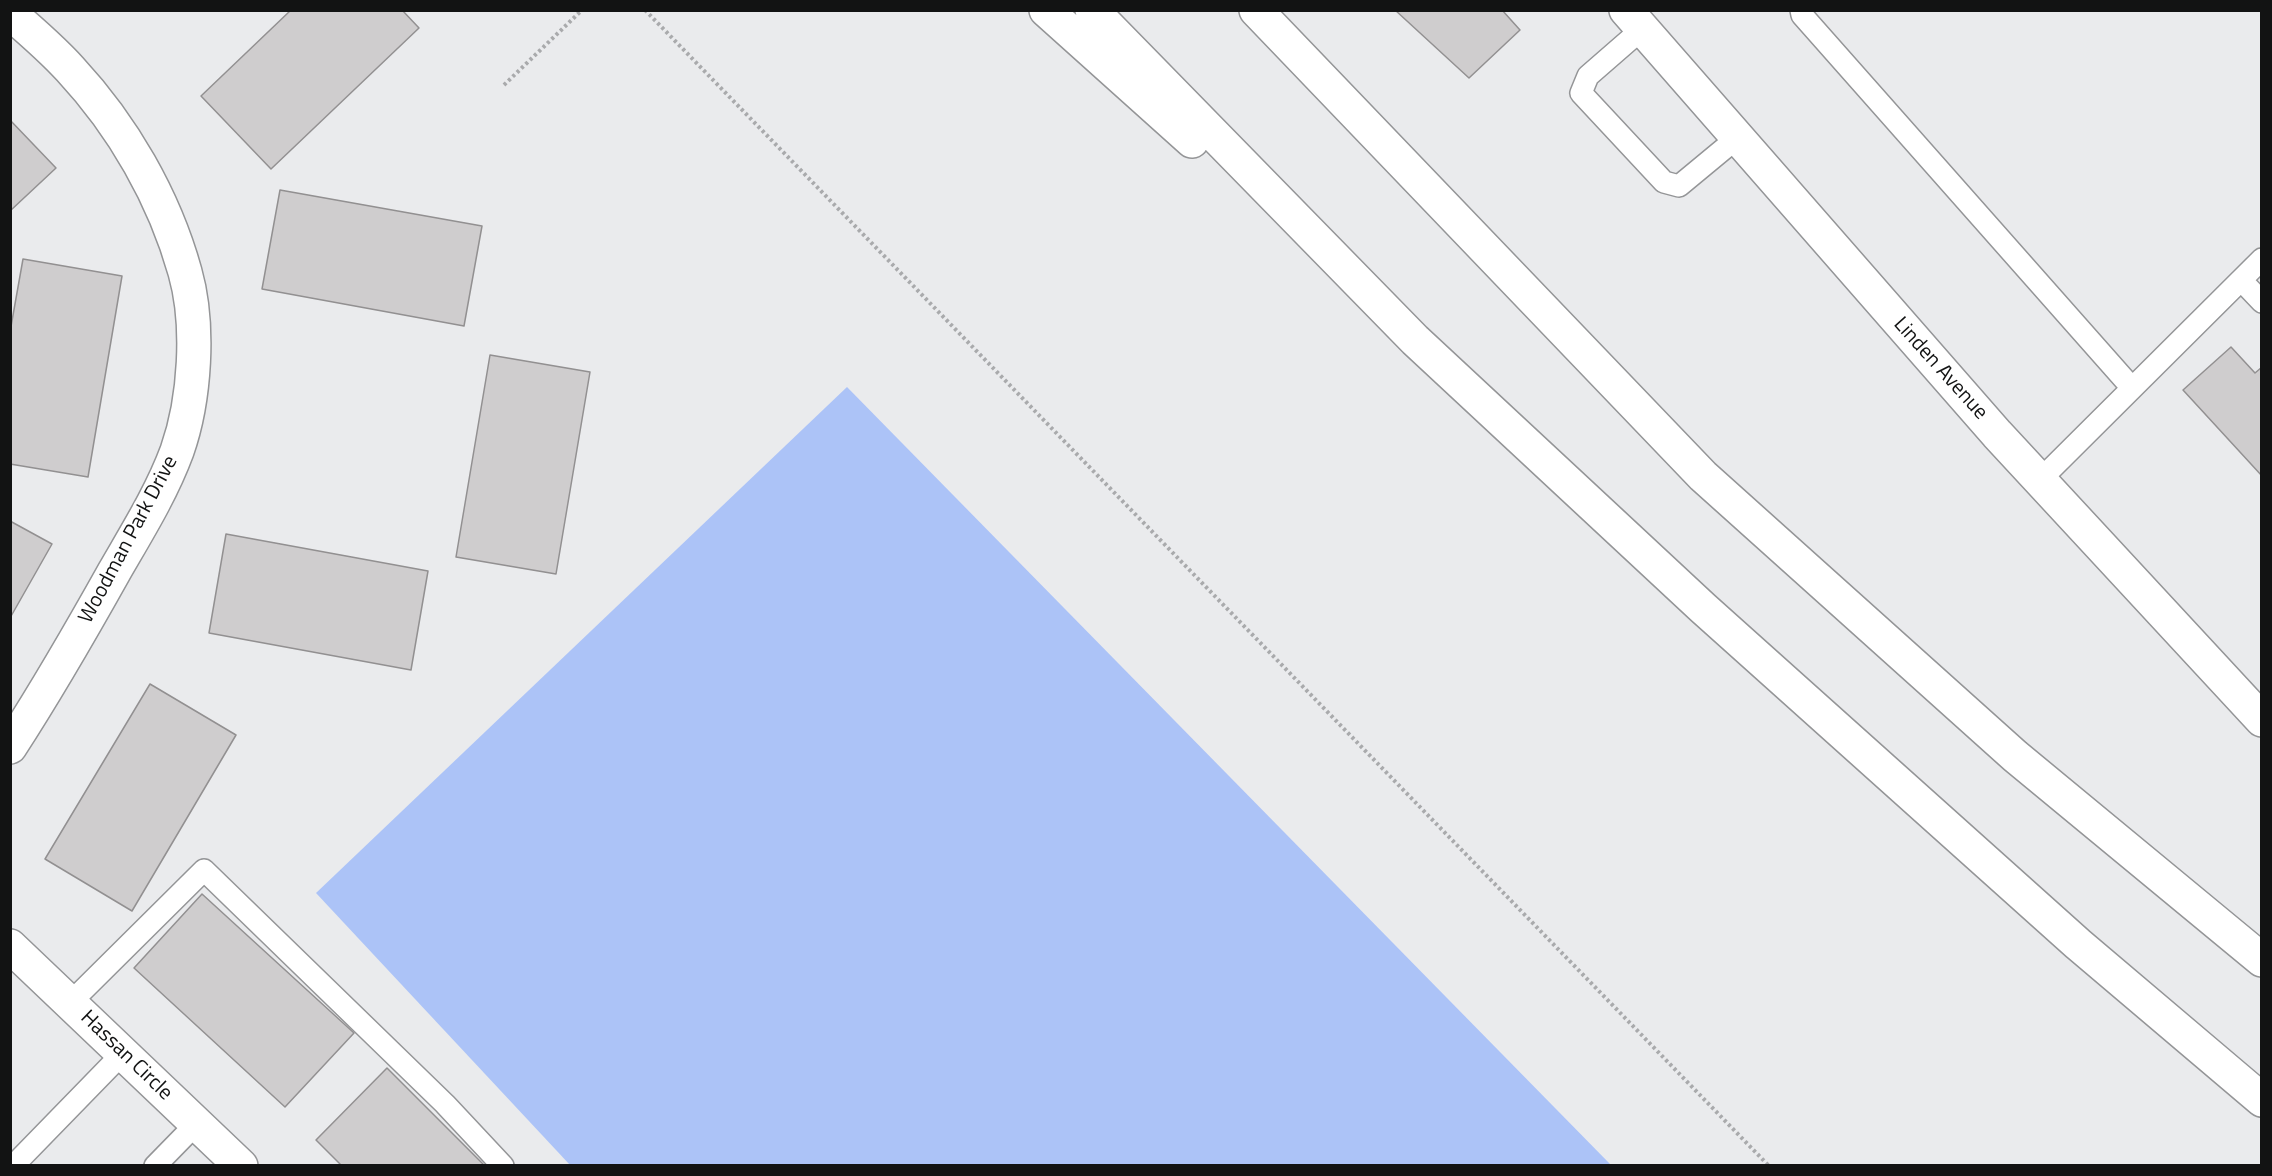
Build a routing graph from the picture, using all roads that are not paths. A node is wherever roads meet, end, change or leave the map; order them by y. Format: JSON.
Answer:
{"nodes":[{"id":1,"x":1046,"y":10,"type":"edge"},
{"id":2,"x":1092,"y":10,"type":"edge"},
{"id":3,"x":1801,"y":10,"type":"edge"},
{"id":4,"x":1257,"y":11,"type":"edge"},
{"id":5,"x":10,"y":13,"type":"edge"},
{"id":6,"x":1634,"y":20,"type":"edge"},
{"id":7,"x":1737,"y":138,"type":"junction"},
{"id":8,"x":2262,"y":259,"type":"edge"},
{"id":9,"x":2241,"y":280,"type":"junction"},
{"id":10,"x":2262,"y":302,"type":"edge"},
{"id":11,"x":1415,"y":340,"type":"junction"},
{"id":12,"x":2132,"y":388,"type":"junction"},
{"id":13,"x":2039,"y":481,"type":"junction"},
{"id":14,"x":2262,"y":720,"type":"edge"},
{"id":15,"x":10,"y":747,"type":"edge"},
{"id":16,"x":10,"y":946,"type":"edge"},
{"id":17,"x":2262,"y":960,"type":"edge"},
{"id":18,"x":70,"y":1003,"type":"junction"},
{"id":19,"x":123,"y":1053,"type":"junction"},
{"id":20,"x":2262,"y":1100,"type":"edge"},
{"id":21,"x":197,"y":1123,"type":"junction"},
{"id":22,"x":13,"y":1166,"type":"edge"},
{"id":23,"x":155,"y":1166,"type":"edge"},
{"id":24,"x":241,"y":1166,"type":"edge"},
{"id":25,"x":503,"y":1166,"type":"edge"}],
"edges":[{"from":1,"to":11,"type":"main road"},
{"from":2,"to":11,"type":"main road"},
{"from":3,"to":12,"type":"lane"},
{"from":4,"to":17,"type":"main road"},
{"from":5,"to":15,"type":"main road","name":"Woodman Park Drive"},
{"from":6,"to":7,"type":"main road","name":"Linden Avenue"},
{"from":6,"to":7,"type":"lane"},
{"from":7,"to":13,"type":"main road","name":"Linden Avenue"},
{"from":8,"to":9,"type":"lane"},
{"from":9,"to":10,"type":"lane"},
{"from":9,"to":12,"type":"lane"},
{"from":11,"to":20,"type":"main road"},
{"from":12,"to":13,"type":"lane"},
{"from":13,"to":14,"type":"main road","name":"Linden Avenue"},
{"from":16,"to":18,"type":"main road","name":"Hassan Circle"},
{"from":18,"to":19,"type":"main road","name":"Hassan Circle"},
{"from":18,"to":25,"type":"lane"},
{"from":19,"to":21,"type":"main road","name":"Hassan Circle"},
{"from":19,"to":22,"type":"lane"},
{"from":21,"to":23,"type":"lane"},
{"from":21,"to":24,"type":"main road","name":"Hassan Circle"}]}
